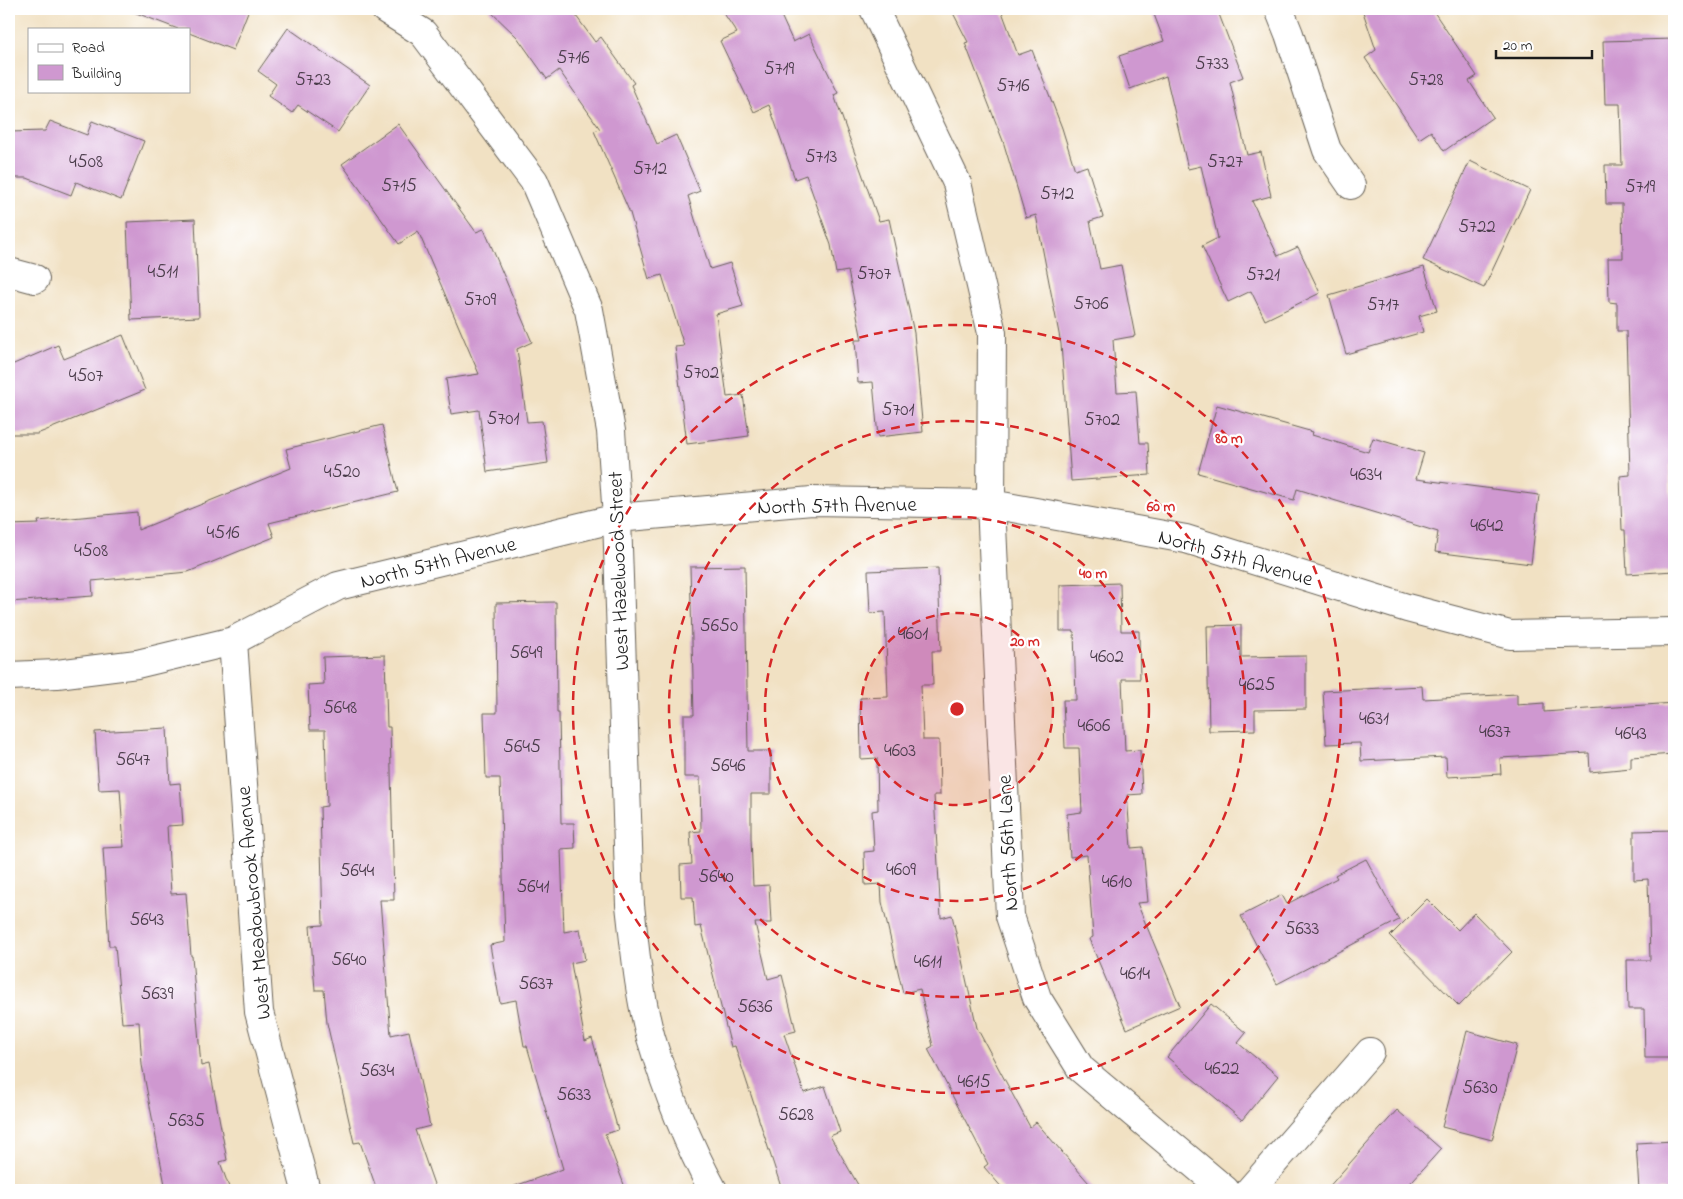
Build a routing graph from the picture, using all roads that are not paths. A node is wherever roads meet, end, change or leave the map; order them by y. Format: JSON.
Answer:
{"nodes":[{"id":1,"x":385,"y":9,"type":"edge"},
{"id":2,"x":874,"y":9,"type":"edge"},
{"id":3,"x":1279,"y":9,"type":"edge"},
{"id":4,"x":1351,"y":185,"type":"dead end"},
{"id":5,"x":9,"y":272,"type":"edge"},
{"id":6,"x":35,"y":279,"type":"dead end"},
{"id":7,"x":991,"y":504,"type":"junction"},
{"id":8,"x":617,"y":518,"type":"junction"},
{"id":9,"x":1674,"y":632,"type":"edge"},
{"id":10,"x":234,"y":641,"type":"junction"},
{"id":11,"x":9,"y":676,"type":"edge"},
{"id":12,"x":1370,"y":1052,"type":"dead end"},
{"id":13,"x":306,"y":1190,"type":"edge"},
{"id":14,"x":713,"y":1190,"type":"edge"},
{"id":15,"x":1225,"y":1190,"type":"edge"},
{"id":16,"x":1250,"y":1190,"type":"edge"}],
"edges":[{"from":1,"to":8,"type":"street","name":"West Hazelwood Street"},
{"from":2,"to":7,"type":"street","name":"North 56th Lane"},
{"from":3,"to":4,"type":"street"},
{"from":5,"to":6,"type":"street"},
{"from":7,"to":8,"type":"street","name":"North 57th Avenue"},
{"from":7,"to":9,"type":"street","name":"North 57th Avenue"},
{"from":7,"to":15,"type":"street","name":"North 56th Lane"},
{"from":8,"to":10,"type":"street","name":"North 57th Avenue"},
{"from":8,"to":14,"type":"street","name":"West Hazelwood Street"},
{"from":10,"to":11,"type":"street","name":"North 57th Avenue"},
{"from":10,"to":13,"type":"street","name":"West Meadowbrook Avenue"},
{"from":12,"to":16,"type":"street"}]}
